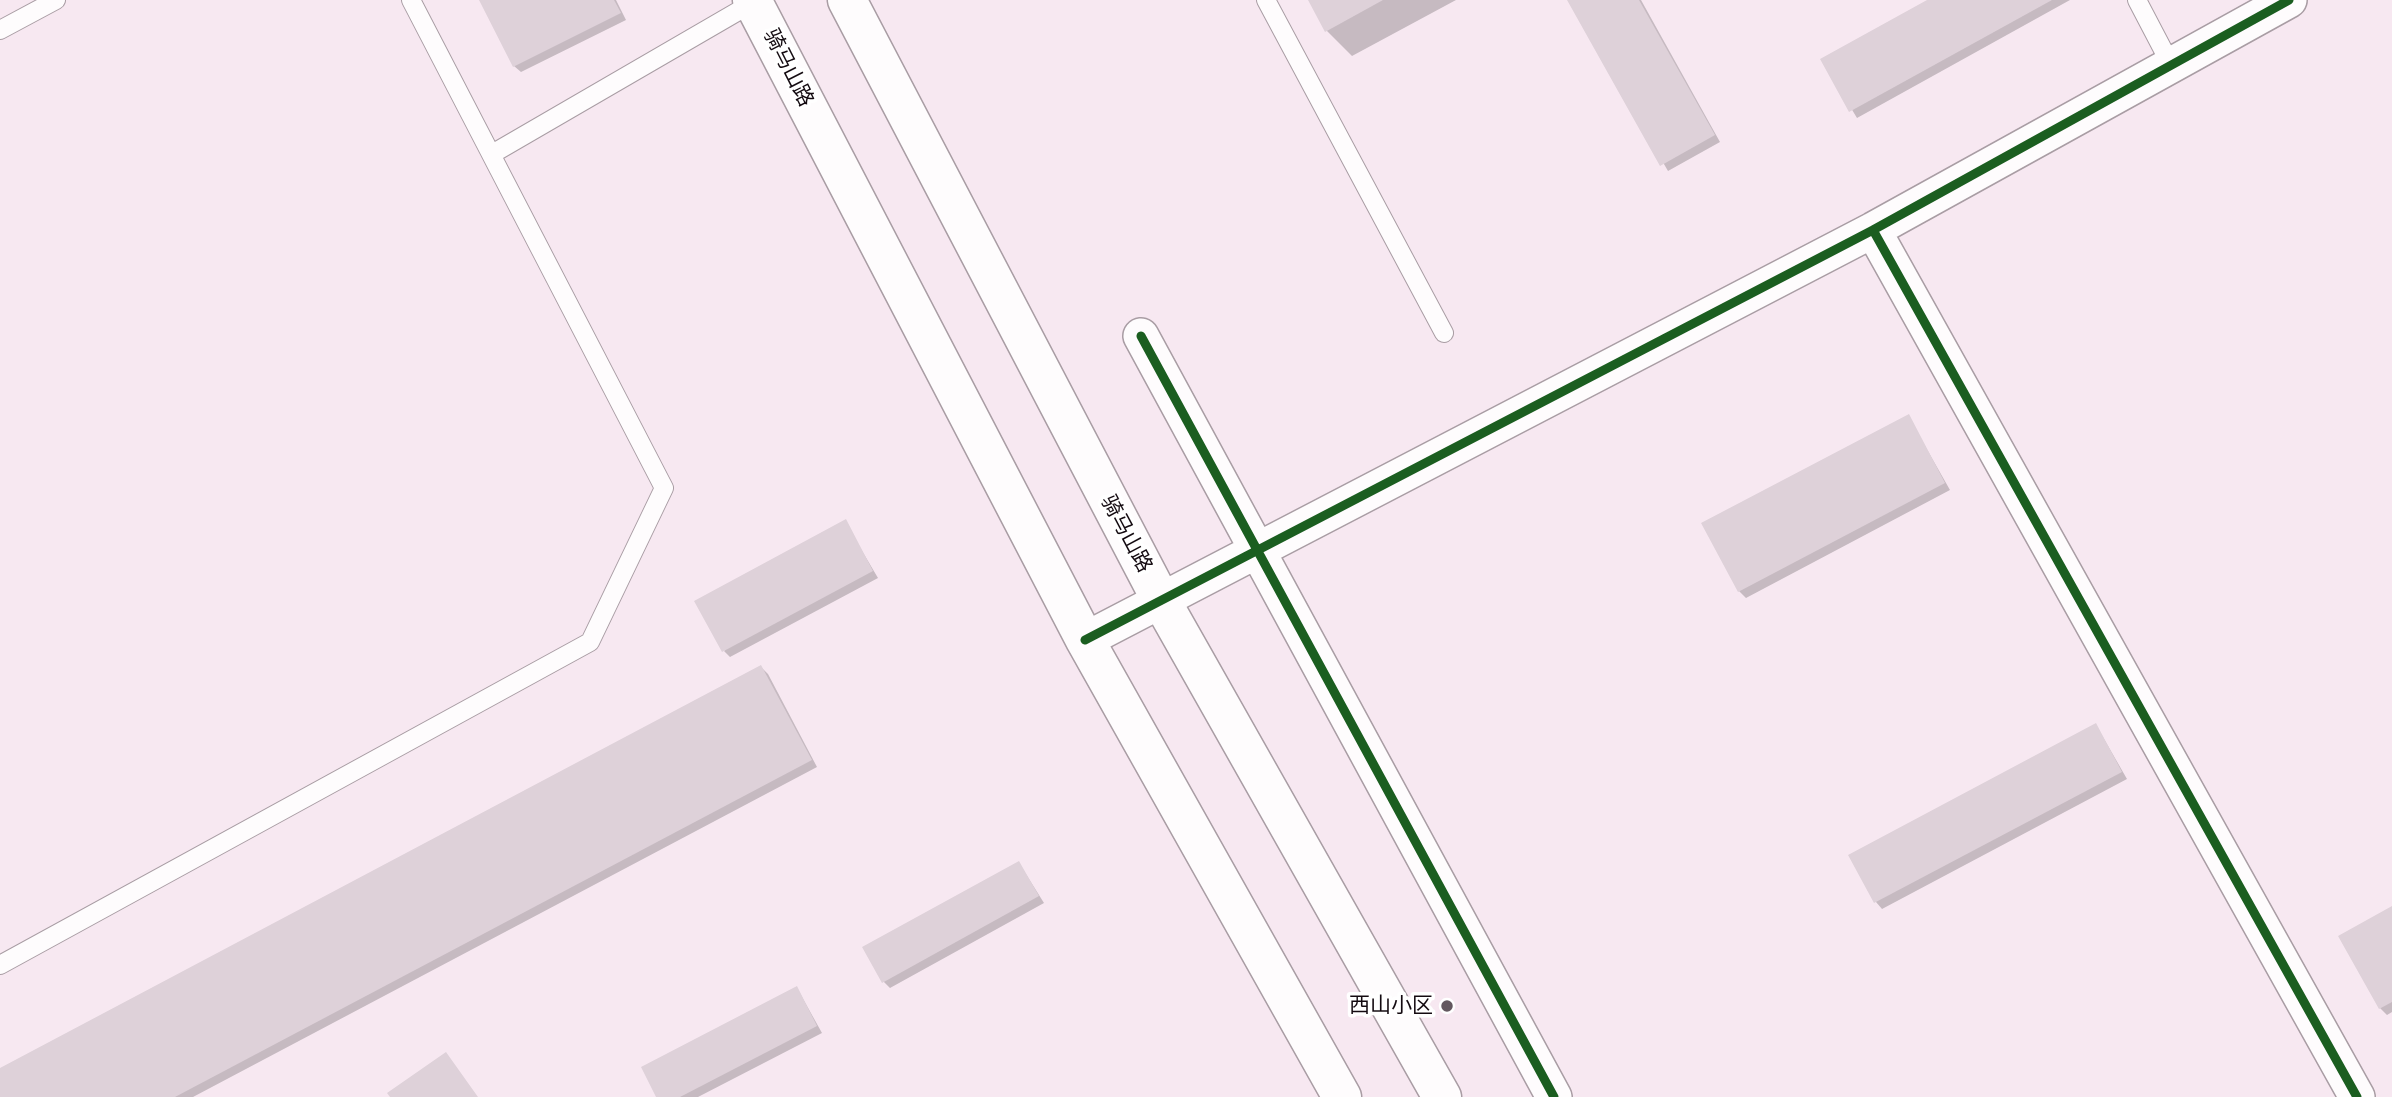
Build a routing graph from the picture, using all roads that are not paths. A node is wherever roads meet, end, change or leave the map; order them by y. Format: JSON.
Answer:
{"nodes":[{"id":1,"x":56,"y":0,"type":"edge"},
{"id":2,"x":411,"y":0,"type":"edge"},
{"id":3,"x":847,"y":0,"type":"edge"},
{"id":4,"x":1266,"y":0,"type":"edge"},
{"id":5,"x":2137,"y":0,"type":"edge"},
{"id":6,"x":2289,"y":0,"type":"edge"},
{"id":7,"x":753,"y":1,"type":"edge"},
{"id":8,"x":0,"y":30,"type":"edge"},
{"id":9,"x":2171,"y":65,"type":"junction"},
{"id":10,"x":492,"y":154,"type":"junction"},
{"id":11,"x":1873,"y":230,"type":"junction"},
{"id":12,"x":1444,"y":333,"type":"dead end"},
{"id":13,"x":1141,"y":336,"type":"dead end"},
{"id":14,"x":1259,"y":552,"type":"junction"},
{"id":15,"x":1162,"y":602,"type":"junction"},
{"id":16,"x":1085,"y":640,"type":"junction"},
{"id":17,"x":0,"y":965,"type":"edge"},
{"id":18,"x":1342,"y":1097,"type":"edge"},
{"id":19,"x":1442,"y":1097,"type":"edge"},
{"id":20,"x":1554,"y":1097,"type":"edge"},
{"id":21,"x":2357,"y":1097,"type":"edge"}],
"edges":[{"from":1,"to":8,"type":"lane"},
{"from":2,"to":10,"type":"lane"},
{"from":3,"to":15,"type":"main road","name":"骑马山路"},
{"from":4,"to":12,"type":"lane"},
{"from":5,"to":9,"type":"lane"},
{"from":6,"to":9,"type":"street"},
{"from":7,"to":10,"type":"lane"},
{"from":7,"to":16,"type":"main road","name":"骑马山路"},
{"from":9,"to":11,"type":"street"},
{"from":10,"to":17,"type":"lane"},
{"from":11,"to":14,"type":"street"},
{"from":11,"to":21,"type":"street"},
{"from":13,"to":14,"type":"street"},
{"from":14,"to":15,"type":"street"},
{"from":14,"to":20,"type":"street"},
{"from":15,"to":16,"type":"street"},
{"from":15,"to":19,"type":"main road","name":"骑马山路"},
{"from":16,"to":18,"type":"main road","name":"骑马山路"}]}
